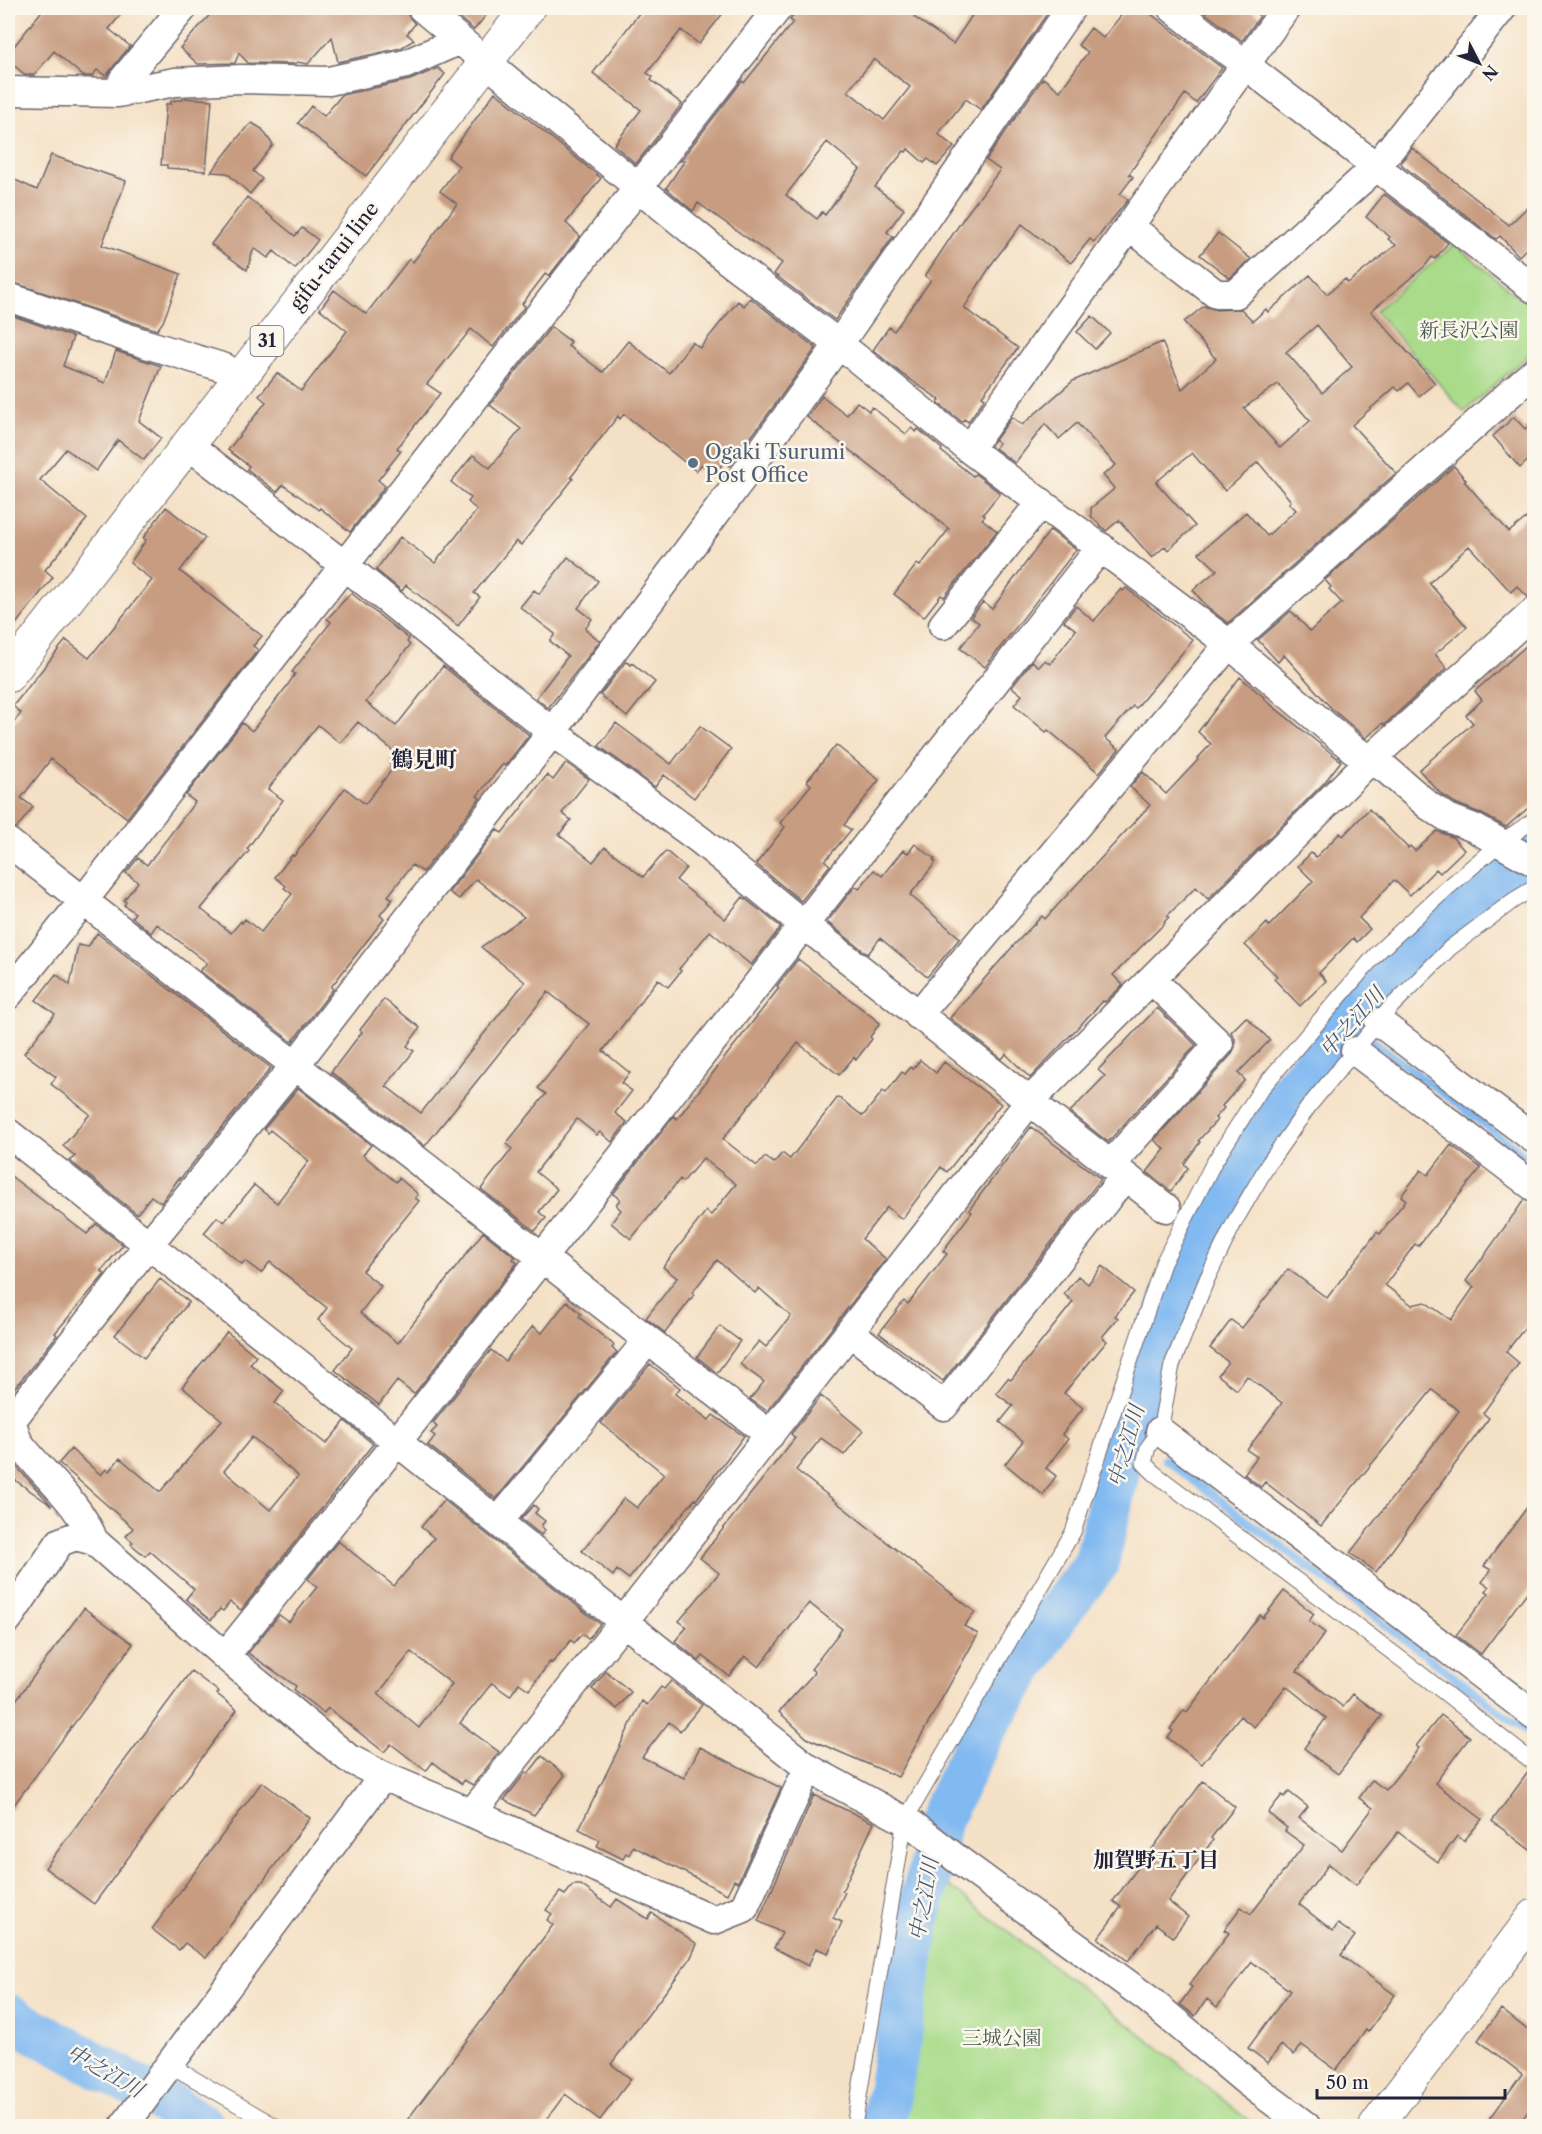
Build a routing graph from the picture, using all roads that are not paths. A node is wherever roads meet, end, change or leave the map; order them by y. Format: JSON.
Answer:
{"nodes":[{"id":1,"x":183,"y":8,"type":"edge"},
{"id":2,"x":422,"y":8,"type":"edge"},
{"id":3,"x":528,"y":8,"type":"edge"},
{"id":4,"x":778,"y":8,"type":"edge"},
{"id":5,"x":1071,"y":8,"type":"edge"},
{"id":6,"x":1172,"y":8,"type":"edge"},
{"id":7,"x":1286,"y":8,"type":"edge"},
{"id":8,"x":1502,"y":8,"type":"edge"},
{"id":9,"x":460,"y":40,"type":"junction"},
{"id":10,"x":486,"y":62,"type":"junction"},
{"id":11,"x":1245,"y":65,"type":"junction"},
{"id":12,"x":8,"y":91,"type":"edge"},
{"id":13,"x":118,"y":93,"type":"junction"},
{"id":14,"x":1376,"y":167,"type":"junction"},
{"id":15,"x":639,"y":188,"type":"junction"},
{"id":16,"x":1130,"y":226,"type":"junction"},
{"id":17,"x":1534,"y":289,"type":"edge"},
{"id":18,"x":8,"y":297,"type":"edge"},
{"id":19,"x":839,"y":344,"type":"junction"},
{"id":20,"x":1534,"y":372,"type":"edge"},
{"id":21,"x":238,"y":379,"type":"junction"},
{"id":22,"x":187,"y":444,"type":"junction"},
{"id":23,"x":969,"y":449,"type":"junction"},
{"id":24,"x":1041,"y":502,"type":"junction"},
{"id":25,"x":1101,"y":547,"type":"junction"},
{"id":26,"x":344,"y":565,"type":"junction"},
{"id":27,"x":1534,"y":612,"type":"edge"},
{"id":28,"x":943,"y":625,"type":"dead end"},
{"id":29,"x":1229,"y":644,"type":"junction"},
{"id":30,"x":8,"y":676,"type":"edge"},
{"id":31,"x":552,"y":732,"type":"junction"},
{"id":32,"x":1371,"y":759,"type":"junction"},
{"id":33,"x":1534,"y":820,"type":"edge"},
{"id":34,"x":8,"y":842,"type":"edge"},
{"id":35,"x":1505,"y":845,"type":"junction"},
{"id":36,"x":1534,"y":862,"type":"edge"},
{"id":37,"x":1534,"y":888,"type":"edge"},
{"id":38,"x":84,"y":900,"type":"junction"},
{"id":39,"x":803,"y":924,"type":"junction"},
{"id":40,"x":1152,"y":980,"type":"junction"},
{"id":41,"x":8,"y":995,"type":"edge"},
{"id":42,"x":918,"y":1015,"type":"junction"},
{"id":43,"x":1379,"y":1022,"type":"junction"},
{"id":44,"x":1355,"y":1051,"type":"junction"},
{"id":45,"x":296,"y":1064,"type":"junction"},
{"id":46,"x":1029,"y":1102,"type":"junction"},
{"id":47,"x":8,"y":1133,"type":"edge"},
{"id":48,"x":1534,"y":1139,"type":"edge"},
{"id":49,"x":1118,"y":1170,"type":"junction"},
{"id":50,"x":1534,"y":1187,"type":"edge"},
{"id":51,"x":1166,"y":1208,"type":"dead end"},
{"id":52,"x":148,"y":1245,"type":"junction"},
{"id":53,"x":542,"y":1258,"type":"junction"},
{"id":54,"x":850,"y":1332,"type":"junction"},
{"id":55,"x":648,"y":1340,"type":"junction"},
{"id":56,"x":9,"y":1421,"type":"edge"},
{"id":57,"x":1160,"y":1431,"type":"junction"},
{"id":58,"x":770,"y":1435,"type":"junction"},
{"id":59,"x":397,"y":1442,"type":"junction"},
{"id":60,"x":498,"y":1522,"type":"junction"},
{"id":61,"x":94,"y":1541,"type":"junction"},
{"id":62,"x":8,"y":1619,"type":"edge"},
{"id":63,"x":624,"y":1622,"type":"junction"},
{"id":64,"x":225,"y":1656,"type":"junction"},
{"id":65,"x":1534,"y":1715,"type":"edge"},
{"id":66,"x":1534,"y":1763,"type":"edge"},
{"id":67,"x":808,"y":1768,"type":"junction"},
{"id":68,"x":383,"y":1776,"type":"junction"},
{"id":69,"x":472,"y":1813,"type":"junction"},
{"id":70,"x":909,"y":1822,"type":"junction"},
{"id":71,"x":1534,"y":1916,"type":"edge"},
{"id":72,"x":167,"y":2069,"type":"junction"},
{"id":73,"x":128,"y":2122,"type":"edge"},
{"id":74,"x":275,"y":2127,"type":"edge"},
{"id":75,"x":854,"y":2127,"type":"edge"},
{"id":76,"x":1306,"y":2127,"type":"edge"},
{"id":77,"x":1376,"y":2127,"type":"edge"}],
"edges":[{"from":1,"to":13,"type":"street"},
{"from":2,"to":9,"type":"street"},
{"from":3,"to":10,"type":"main road","name":"gifu-tarui line","number":"31"},
{"from":4,"to":15,"type":"street"},
{"from":5,"to":19,"type":"street"},
{"from":6,"to":11,"type":"street"},
{"from":7,"to":11,"type":"street"},
{"from":8,"to":14,"type":"street"},
{"from":9,"to":10,"type":"street"},
{"from":9,"to":13,"type":"street"},
{"from":10,"to":15,"type":"street"},
{"from":10,"to":21,"type":"main road","name":"gifu-tarui line","number":"31"},
{"from":11,"to":14,"type":"street"},
{"from":11,"to":16,"type":"street"},
{"from":12,"to":13,"type":"street"},
{"from":14,"to":16,"type":"street"},
{"from":14,"to":17,"type":"street"},
{"from":15,"to":19,"type":"street"},
{"from":15,"to":26,"type":"street"},
{"from":16,"to":23,"type":"street"},
{"from":18,"to":21,"type":"street"},
{"from":19,"to":23,"type":"street"},
{"from":19,"to":31,"type":"street"},
{"from":20,"to":29,"type":"street"},
{"from":21,"to":22,"type":"main road","name":"gifu-tarui line","number":"31"},
{"from":22,"to":26,"type":"street"},
{"from":22,"to":30,"type":"main road","name":"gifu-tarui line","number":"31"},
{"from":23,"to":24,"type":"street"},
{"from":24,"to":25,"type":"street"},
{"from":24,"to":28,"type":"street"},
{"from":25,"to":29,"type":"street"},
{"from":25,"to":39,"type":"street"},
{"from":26,"to":31,"type":"street"},
{"from":26,"to":38,"type":"street"},
{"from":27,"to":32,"type":"street"},
{"from":29,"to":32,"type":"street"},
{"from":29,"to":42,"type":"street"},
{"from":31,"to":39,"type":"street"},
{"from":31,"to":45,"type":"street"},
{"from":32,"to":35,"type":"street"},
{"from":32,"to":40,"type":"street"},
{"from":33,"to":35,"type":"lane"},
{"from":34,"to":38,"type":"street"},
{"from":35,"to":36,"type":"street"},
{"from":35,"to":70,"type":"lane"},
{"from":37,"to":43,"type":"lane"},
{"from":38,"to":41,"type":"street"},
{"from":38,"to":45,"type":"street"},
{"from":39,"to":42,"type":"street"},
{"from":39,"to":53,"type":"street"},
{"from":40,"to":46,"type":"street"},
{"from":40,"to":49,"type":"street"},
{"from":42,"to":46,"type":"street"},
{"from":43,"to":44,"type":"lane"},
{"from":43,"to":48,"type":"street"},
{"from":44,"to":50,"type":"street"},
{"from":44,"to":57,"type":"lane"},
{"from":45,"to":52,"type":"street"},
{"from":45,"to":53,"type":"street"},
{"from":46,"to":49,"type":"street"},
{"from":46,"to":54,"type":"street"},
{"from":47,"to":52,"type":"street"},
{"from":49,"to":51,"type":"street"},
{"from":49,"to":54,"type":"street"},
{"from":52,"to":56,"type":"street"},
{"from":52,"to":59,"type":"street"},
{"from":53,"to":55,"type":"street"},
{"from":53,"to":59,"type":"street"},
{"from":54,"to":58,"type":"street"},
{"from":55,"to":58,"type":"street"},
{"from":55,"to":60,"type":"street"},
{"from":56,"to":61,"type":"street"},
{"from":57,"to":65,"type":"street"},
{"from":57,"to":66,"type":"lane"},
{"from":58,"to":63,"type":"street"},
{"from":59,"to":60,"type":"street"},
{"from":59,"to":64,"type":"street"},
{"from":60,"to":63,"type":"street"},
{"from":61,"to":62,"type":"street"},
{"from":61,"to":64,"type":"street"},
{"from":63,"to":67,"type":"street"},
{"from":63,"to":69,"type":"street"},
{"from":64,"to":68,"type":"street"},
{"from":67,"to":69,"type":"street"},
{"from":67,"to":70,"type":"street"},
{"from":68,"to":69,"type":"street"},
{"from":68,"to":72,"type":"street"},
{"from":70,"to":75,"type":"lane"},
{"from":70,"to":76,"type":"street"},
{"from":71,"to":77,"type":"main road"},
{"from":72,"to":73,"type":"street"},
{"from":72,"to":74,"type":"lane"}]}
